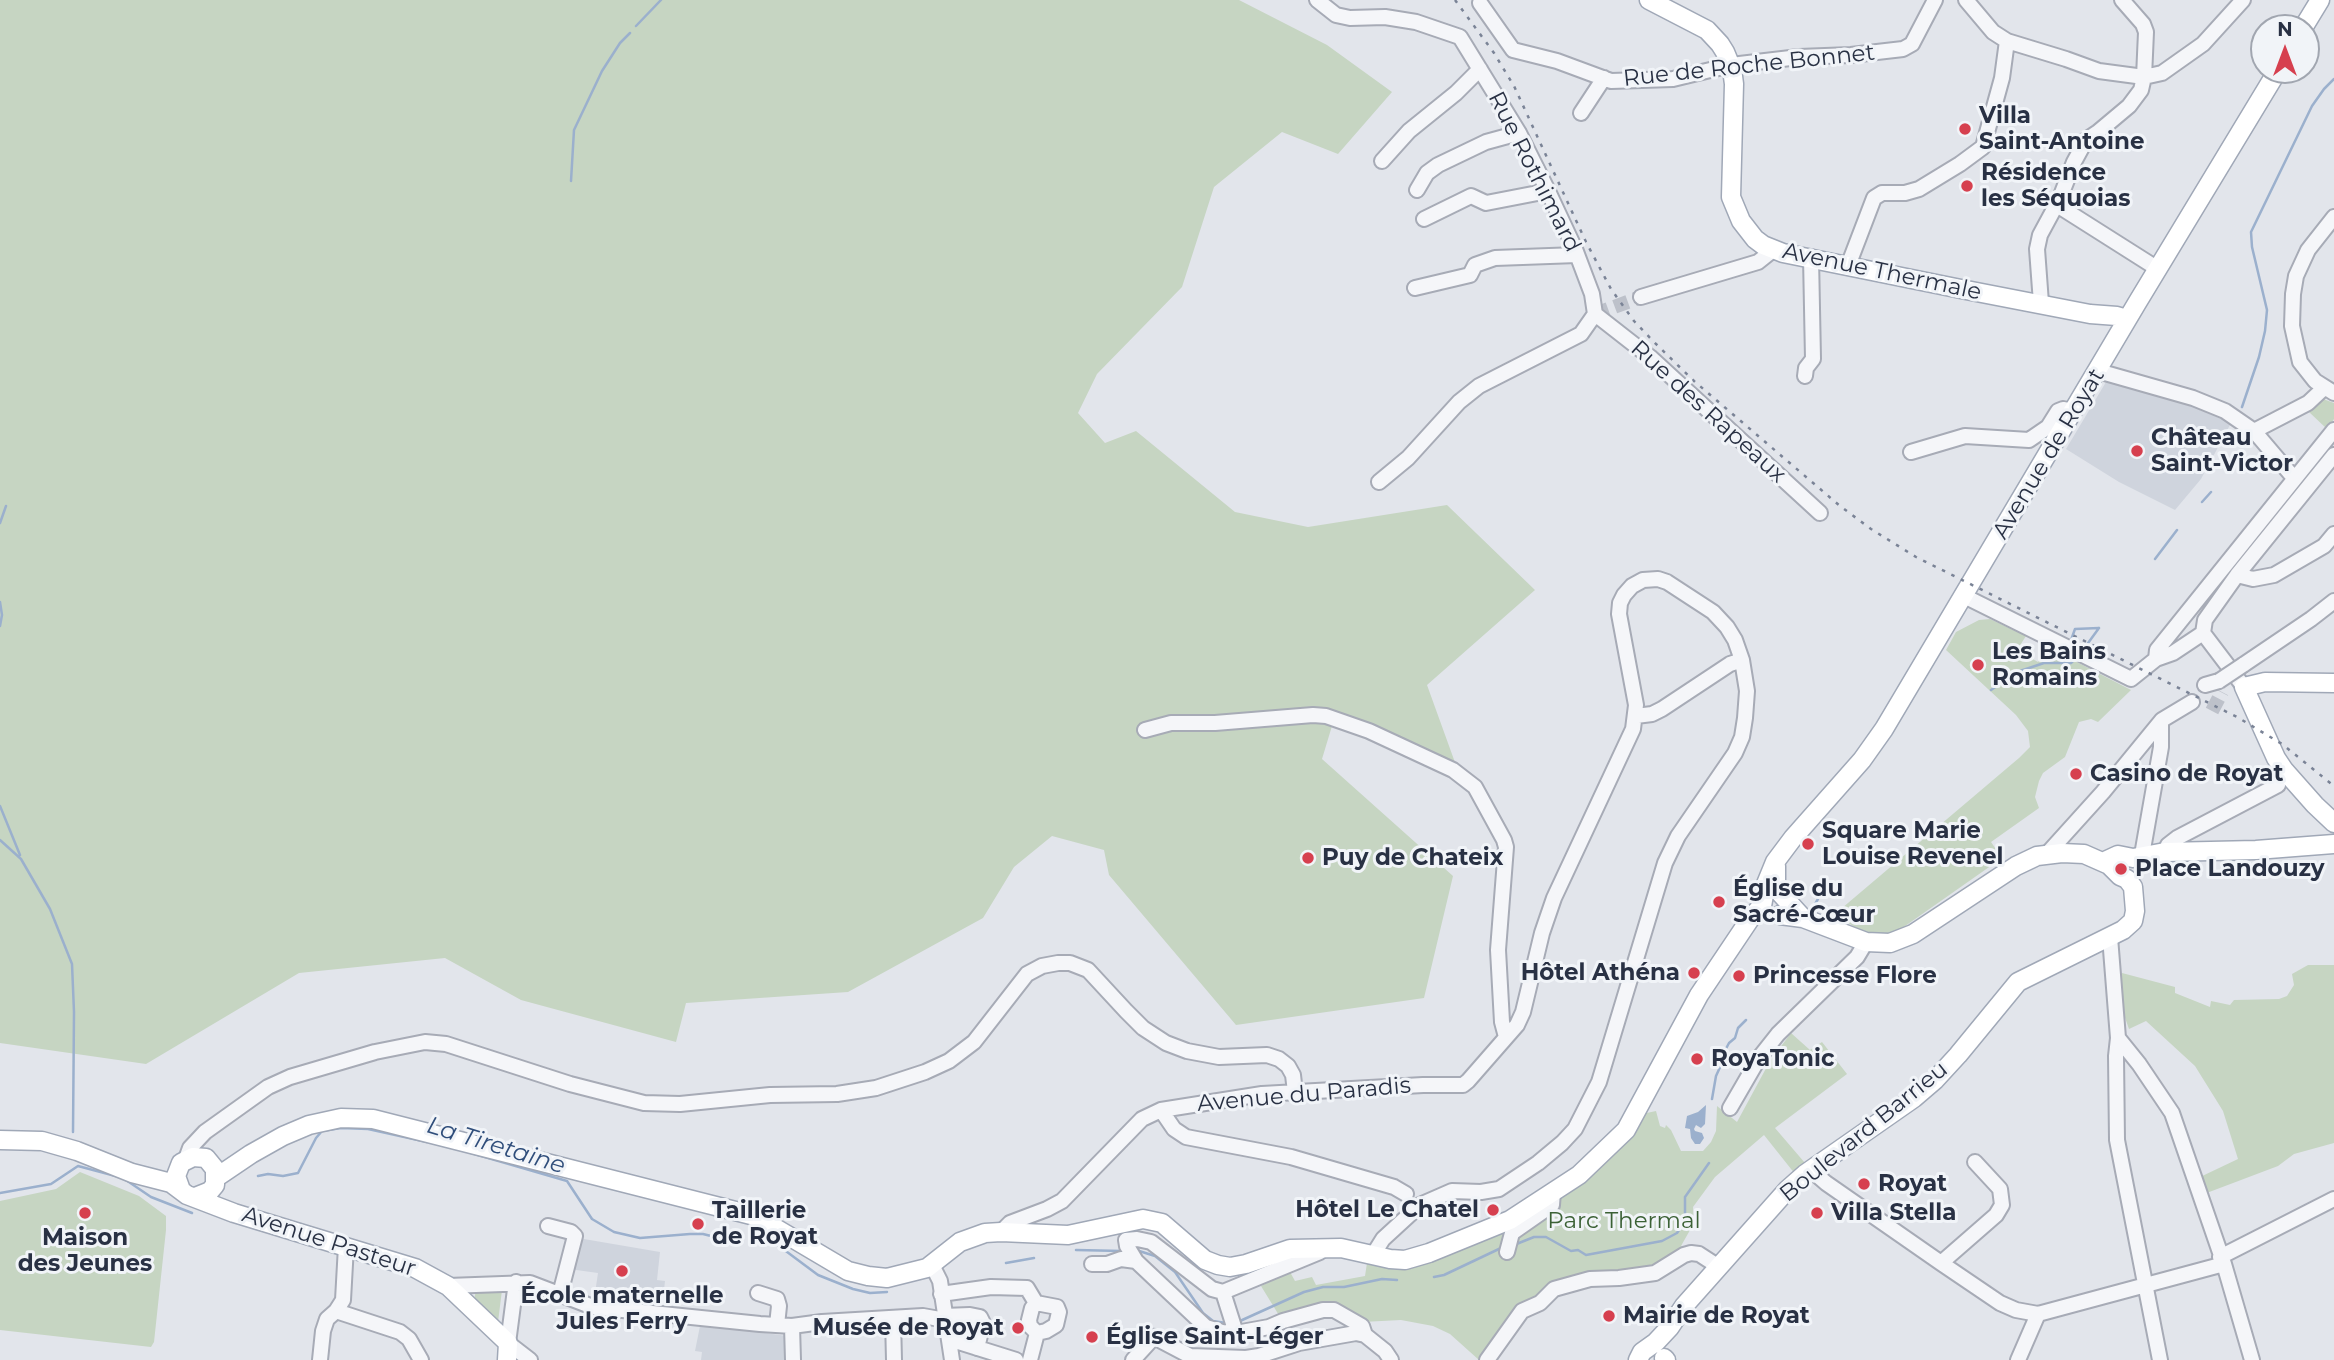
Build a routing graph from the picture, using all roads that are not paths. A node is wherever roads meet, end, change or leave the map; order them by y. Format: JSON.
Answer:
{"nodes":[{"id":1,"x":1317,"y":0,"type":"edge"},
{"id":2,"x":1649,"y":0,"type":"edge"},
{"id":3,"x":1935,"y":0,"type":"edge"},
{"id":4,"x":1966,"y":0,"type":"edge"},
{"id":5,"x":2122,"y":0,"type":"edge"},
{"id":6,"x":2243,"y":0,"type":"edge"},
{"id":7,"x":1480,"y":3,"type":"dead end"},
{"id":8,"x":2007,"y":41,"type":"junction"},
{"id":9,"x":1731,"y":65,"type":"junction"},
{"id":10,"x":1480,"y":69,"type":"junction"},
{"id":11,"x":2144,"y":77,"type":"junction"},
{"id":12,"x":1604,"y":78,"type":"junction"},
{"id":13,"x":2270,"y":84,"type":"edge"},
{"id":14,"x":1581,"y":113,"type":"dead end"},
{"id":15,"x":1519,"y":133,"type":"junction"},
{"id":16,"x":1382,"y":161,"type":"dead end"},
{"id":17,"x":1417,"y":190,"type":"dead end"},
{"id":18,"x":1548,"y":191,"type":"junction"},
{"id":19,"x":2057,"y":205,"type":"junction"},
{"id":20,"x":2334,"y":217,"type":"edge"},
{"id":21,"x":1424,"y":219,"type":"dead end"},
{"id":22,"x":1773,"y":250,"type":"junction"},
{"id":23,"x":1577,"y":255,"type":"junction"},
{"id":24,"x":1811,"y":257,"type":"junction"},
{"id":25,"x":1848,"y":266,"type":"junction"},
{"id":26,"x":2158,"y":269,"type":"junction"},
{"id":27,"x":1415,"y":288,"type":"dead end"},
{"id":28,"x":1641,"y":297,"type":"tunnel mouth"},
{"id":29,"x":2041,"y":303,"type":"junction"},
{"id":30,"x":1595,"y":313,"type":"junction"},
{"id":31,"x":2123,"y":327,"type":"junction"},
{"id":32,"x":2098,"y":370,"type":"junction"},
{"id":33,"x":1805,"y":376,"type":"dead end"},
{"id":34,"x":2329,"y":391,"type":"edge"},
{"id":35,"x":2074,"y":411,"type":"junction"},
{"id":36,"x":2334,"y":430,"type":"edge"},
{"id":37,"x":2254,"y":431,"type":"junction"},
{"id":38,"x":1911,"y":452,"type":"dead end"},
{"id":39,"x":2334,"y":455,"type":"edge"},
{"id":40,"x":2294,"y":478,"type":"junction"},
{"id":41,"x":1380,"y":482,"type":"dead end"},
{"id":42,"x":1820,"y":513,"type":"dead end"},
{"id":43,"x":2334,"y":534,"type":"edge"},
{"id":44,"x":2237,"y":575,"type":"junction"},
{"id":45,"x":1962,"y":600,"type":"junction"},
{"id":46,"x":2334,"y":601,"type":"edge"},
{"id":47,"x":2203,"y":633,"type":"junction"},
{"id":48,"x":2156,"y":659,"type":"junction"},
{"id":49,"x":1742,"y":660,"type":"junction"},
{"id":50,"x":2212,"y":683,"type":"tunnel mouth"},
{"id":51,"x":2334,"y":683,"type":"edge"},
{"id":52,"x":2244,"y":687,"type":"junction"},
{"id":53,"x":2192,"y":702,"type":"dead end"},
{"id":54,"x":1636,"y":716,"type":"junction"},
{"id":55,"x":2161,"y":723,"type":"junction"},
{"id":56,"x":1145,"y":730,"type":"dead end"},
{"id":57,"x":2278,"y":785,"type":"dead end"},
{"id":58,"x":2334,"y":823,"type":"edge"},
{"id":59,"x":2334,"y":844,"type":"edge"},
{"id":60,"x":2165,"y":852,"type":"junction"},
{"id":61,"x":2047,"y":853,"type":"junction"},
{"id":62,"x":2137,"y":856,"type":"junction"},
{"id":63,"x":2105,"y":862,"type":"junction"},
{"id":64,"x":2120,"y":876,"type":"junction"},
{"id":65,"x":1775,"y":905,"type":"junction"},
{"id":66,"x":2110,"y":937,"type":"junction"},
{"id":67,"x":1866,"y":942,"type":"junction"},
{"id":68,"x":1506,"y":1037,"type":"junction"},
{"id":69,"x":2118,"y":1038,"type":"junction"},
{"id":70,"x":1295,"y":1092,"type":"junction"},
{"id":71,"x":1731,"y":1108,"type":"dead end"},
{"id":72,"x":1161,"y":1110,"type":"junction"},
{"id":73,"x":205,"y":1132,"type":"junction"},
{"id":74,"x":0,"y":1140,"type":"edge"},
{"id":75,"x":1975,"y":1162,"type":"dead end"},
{"id":76,"x":182,"y":1164,"type":"junction"},
{"id":77,"x":1811,"y":1170,"type":"junction"},
{"id":78,"x":212,"y":1171,"type":"junction"},
{"id":79,"x":152,"y":1177,"type":"junction"},
{"id":80,"x":1553,"y":1192,"type":"junction"},
{"id":81,"x":188,"y":1193,"type":"junction"},
{"id":82,"x":1406,"y":1194,"type":"dead end"},
{"id":83,"x":2334,"y":1199,"type":"edge"},
{"id":84,"x":222,"y":1208,"type":"junction"},
{"id":85,"x":548,"y":1226,"type":"dead end"},
{"id":86,"x":1000,"y":1232,"type":"junction"},
{"id":87,"x":1180,"y":1237,"type":"junction"},
{"id":88,"x":346,"y":1246,"type":"junction"},
{"id":89,"x":1330,"y":1248,"type":"junction"},
{"id":90,"x":1130,"y":1251,"type":"junction"},
{"id":91,"x":1507,"y":1252,"type":"dead end"},
{"id":92,"x":1373,"y":1255,"type":"junction"},
{"id":93,"x":2222,"y":1260,"type":"junction"},
{"id":94,"x":1941,"y":1263,"type":"junction"},
{"id":95,"x":1092,"y":1264,"type":"dead end"},
{"id":96,"x":932,"y":1265,"type":"junction"},
{"id":97,"x":1719,"y":1267,"type":"junction"},
{"id":98,"x":516,"y":1282,"type":"junction"},
{"id":99,"x":448,"y":1286,"type":"junction"},
{"id":100,"x":2144,"y":1286,"type":"junction"},
{"id":101,"x":969,"y":1290,"type":"junction"},
{"id":102,"x":1223,"y":1292,"type":"junction"},
{"id":103,"x":758,"y":1293,"type":"dead end"},
{"id":104,"x":560,"y":1294,"type":"junction"},
{"id":105,"x":941,"y":1294,"type":"junction"},
{"id":106,"x":1036,"y":1303,"type":"junction"},
{"id":107,"x":336,"y":1311,"type":"junction"},
{"id":108,"x":2038,"y":1314,"type":"junction"},
{"id":109,"x":970,"y":1315,"type":"junction"},
{"id":110,"x":945,"y":1318,"type":"junction"},
{"id":111,"x":893,"y":1319,"type":"junction"},
{"id":112,"x":777,"y":1325,"type":"junction"},
{"id":113,"x":1234,"y":1325,"type":"junction"},
{"id":114,"x":792,"y":1326,"type":"junction"},
{"id":115,"x":1037,"y":1333,"type":"junction"},
{"id":116,"x":1365,"y":1335,"type":"junction"},
{"id":117,"x":948,"y":1339,"type":"junction"},
{"id":118,"x":977,"y":1348,"type":"junction"},
{"id":119,"x":508,"y":1351,"type":"edge"},
{"id":120,"x":1652,"y":1357,"type":"edge"},
{"id":121,"x":320,"y":1360,"type":"edge"},
{"id":122,"x":421,"y":1360,"type":"edge"},
{"id":123,"x":530,"y":1360,"type":"edge"},
{"id":124,"x":793,"y":1360,"type":"edge"},
{"id":125,"x":894,"y":1360,"type":"edge"},
{"id":126,"x":952,"y":1360,"type":"edge"},
{"id":127,"x":1016,"y":1360,"type":"edge"},
{"id":128,"x":1030,"y":1360,"type":"edge"},
{"id":129,"x":1133,"y":1360,"type":"edge"},
{"id":130,"x":1391,"y":1360,"type":"edge"},
{"id":131,"x":1487,"y":1360,"type":"edge"},
{"id":132,"x":2018,"y":1360,"type":"edge"},
{"id":133,"x":2160,"y":1360,"type":"edge"},
{"id":134,"x":2252,"y":1360,"type":"edge"}],
"edges":[{"from":1,"to":10,"type":"street","name":"Rue Rothimard"},
{"from":2,"to":9,"type":"main road","name":"Avenue Thermale"},
{"from":3,"to":9,"type":"street","name":"Rue de Roche Bonnet"},
{"from":4,"to":8,"type":"street"},
{"from":5,"to":11,"type":"street"},
{"from":6,"to":11,"type":"street"},
{"from":7,"to":12,"type":"street","name":"Rue de Roche Bonnet"},
{"from":8,"to":11,"type":"street"},
{"from":8,"to":25,"type":"street"},
{"from":9,"to":12,"type":"street","name":"Rue de Roche Bonnet"},
{"from":9,"to":22,"type":"main road","name":"Avenue Thermale"},
{"from":10,"to":15,"type":"street","name":"Rue Rothimard"},
{"from":10,"to":16,"type":"street"},
{"from":11,"to":19,"type":"street"},
{"from":12,"to":14,"type":"street"},
{"from":13,"to":26,"type":"main road","name":"Avenue de Royat"},
{"from":15,"to":17,"type":"street"},
{"from":15,"to":18,"type":"street","name":"Rue Rothimard"},
{"from":18,"to":21,"type":"street"},
{"from":18,"to":23,"type":"street","name":"Rue Rothimard"},
{"from":19,"to":26,"type":"street"},
{"from":19,"to":29,"type":"street"},
{"from":20,"to":34,"type":"street"},
{"from":22,"to":24,"type":"main road","name":"Avenue Thermale"},
{"from":22,"to":28,"type":"street"},
{"from":23,"to":27,"type":"street"},
{"from":23,"to":30,"type":"street","name":"Rue Rothimard"},
{"from":24,"to":25,"type":"main road","name":"Avenue Thermale"},
{"from":24,"to":33,"type":"street"},
{"from":25,"to":29,"type":"main road","name":"Avenue Thermale"},
{"from":26,"to":31,"type":"main road","name":"Avenue de Royat"},
{"from":29,"to":31,"type":"main road","name":"Avenue Thermale"},
{"from":30,"to":41,"type":"street"},
{"from":30,"to":42,"type":"street","name":"Rue des Rapeaux"},
{"from":31,"to":32,"type":"main road","name":"Avenue de Royat"},
{"from":32,"to":35,"type":"main road","name":"Avenue de Royat"},
{"from":32,"to":37,"type":"street"},
{"from":34,"to":37,"type":"street"},
{"from":35,"to":38,"type":"street"},
{"from":35,"to":45,"type":"main road","name":"Avenue de Royat"},
{"from":36,"to":40,"type":"street"},
{"from":37,"to":40,"type":"street"},
{"from":39,"to":44,"type":"street"},
{"from":40,"to":48,"type":"street"},
{"from":43,"to":44,"type":"street"},
{"from":44,"to":47,"type":"street"},
{"from":45,"to":48,"type":"street"},
{"from":45,"to":65,"type":"main road","name":"Avenue de Royat"},
{"from":46,"to":50,"type":"street","bridge":true},
{"from":47,"to":48,"type":"street"},
{"from":47,"to":52,"type":"street"},
{"from":49,"to":54,"type":"street"},
{"from":49,"to":54,"type":"street"},
{"from":49,"to":92,"type":"street"},
{"from":51,"to":52,"type":"main road"},
{"from":52,"to":58,"type":"main road"},
{"from":53,"to":55,"type":"street"},
{"from":54,"to":68,"type":"street","name":"Avenue du Paradis"},
{"from":55,"to":61,"type":"street"},
{"from":55,"to":62,"type":"street"},
{"from":56,"to":68,"type":"street"},
{"from":57,"to":60,"type":"street"},
{"from":59,"to":60,"type":"main road"},
{"from":60,"to":62,"type":"main road"},
{"from":61,"to":63,"type":"main road"},
{"from":61,"to":67,"type":"main road"},
{"from":62,"to":63,"type":"main road"},
{"from":62,"to":64,"type":"main road"},
{"from":63,"to":64,"type":"main road"},
{"from":64,"to":66,"type":"main road","name":"Boulevard Barrieu"},
{"from":65,"to":67,"type":"main road"},
{"from":65,"to":80,"type":"main road"},
{"from":66,"to":69,"type":"street"},
{"from":66,"to":77,"type":"main road","name":"Boulevard Barrieu"},
{"from":67,"to":71,"type":"street"},
{"from":68,"to":70,"type":"street","name":"Avenue du Paradis"},
{"from":69,"to":93,"type":"street"},
{"from":69,"to":100,"type":"street"},
{"from":70,"to":72,"type":"street","name":"Avenue du Paradis"},
{"from":70,"to":73,"type":"street"},
{"from":72,"to":82,"type":"street"},
{"from":72,"to":86,"type":"street","name":"Avenue du Paradis"},
{"from":73,"to":76,"type":"street"},
{"from":73,"to":78,"type":"street"},
{"from":74,"to":79,"type":"main road","name":"Avenue Pasteur"},
{"from":75,"to":94,"type":"street"},
{"from":76,"to":78,"type":"main road"},
{"from":76,"to":79,"type":"main road"},
{"from":76,"to":81,"type":"main road"},
{"from":77,"to":94,"type":"street"},
{"from":77,"to":97,"type":"main road","name":"Boulevard Barrieu"},
{"from":78,"to":81,"type":"main road"},
{"from":78,"to":84,"type":"main road","name":"Avenue Pasteur"},
{"from":78,"to":96,"type":"main road"},
{"from":79,"to":81,"type":"main road","name":"Avenue Pasteur"},
{"from":80,"to":91,"type":"street"},
{"from":80,"to":92,"type":"main road"},
{"from":81,"to":84,"type":"main road","name":"Avenue Pasteur"},
{"from":83,"to":93,"type":"street"},
{"from":84,"to":88,"type":"main road","name":"Avenue Pasteur"},
{"from":85,"to":104,"type":"street"},
{"from":86,"to":87,"type":"main road"},
{"from":86,"to":96,"type":"main road"},
{"from":87,"to":89,"type":"main road"},
{"from":87,"to":90,"type":"street"},
{"from":88,"to":99,"type":"main road","name":"Avenue Pasteur"},
{"from":88,"to":107,"type":"street"},
{"from":89,"to":92,"type":"main road"},
{"from":89,"to":102,"type":"street"},
{"from":90,"to":95,"type":"street"},
{"from":90,"to":102,"type":"street"},
{"from":90,"to":113,"type":"street"},
{"from":93,"to":100,"type":"street"},
{"from":93,"to":134,"type":"street"},
{"from":94,"to":108,"type":"street"},
{"from":96,"to":105,"type":"street"},
{"from":97,"to":120,"type":"main road","name":"Boulevard Barrieu"},
{"from":97,"to":131,"type":"street"},
{"from":98,"to":99,"type":"street"},
{"from":98,"to":104,"type":"street"},
{"from":98,"to":119,"type":"street"},
{"from":99,"to":119,"type":"main road","name":"Avenue Pasteur"},
{"from":100,"to":108,"type":"street"},
{"from":100,"to":133,"type":"street"},
{"from":101,"to":105,"type":"street"},
{"from":101,"to":106,"type":"street"},
{"from":101,"to":109,"type":"street"},
{"from":102,"to":113,"type":"street"},
{"from":103,"to":112,"type":"street"},
{"from":104,"to":112,"type":"street"},
{"from":105,"to":110,"type":"street"},
{"from":106,"to":115,"type":"street"},
{"from":106,"to":115,"type":"street"},
{"from":107,"to":121,"type":"street"},
{"from":107,"to":122,"type":"street"},
{"from":108,"to":132,"type":"street"},
{"from":109,"to":110,"type":"street"},
{"from":109,"to":118,"type":"street"},
{"from":110,"to":111,"type":"street"},
{"from":110,"to":117,"type":"street"},
{"from":111,"to":114,"type":"street"},
{"from":111,"to":125,"type":"street"},
{"from":112,"to":114,"type":"street"},
{"from":113,"to":116,"type":"street"},
{"from":114,"to":124,"type":"street"},
{"from":115,"to":128,"type":"street"},
{"from":116,"to":129,"type":"street"},
{"from":116,"to":130,"type":"street"},
{"from":117,"to":118,"type":"street"},
{"from":117,"to":126,"type":"street"},
{"from":118,"to":127,"type":"street"},
{"from":119,"to":123,"type":"street","name":"Avenue Pasteur"}]}
